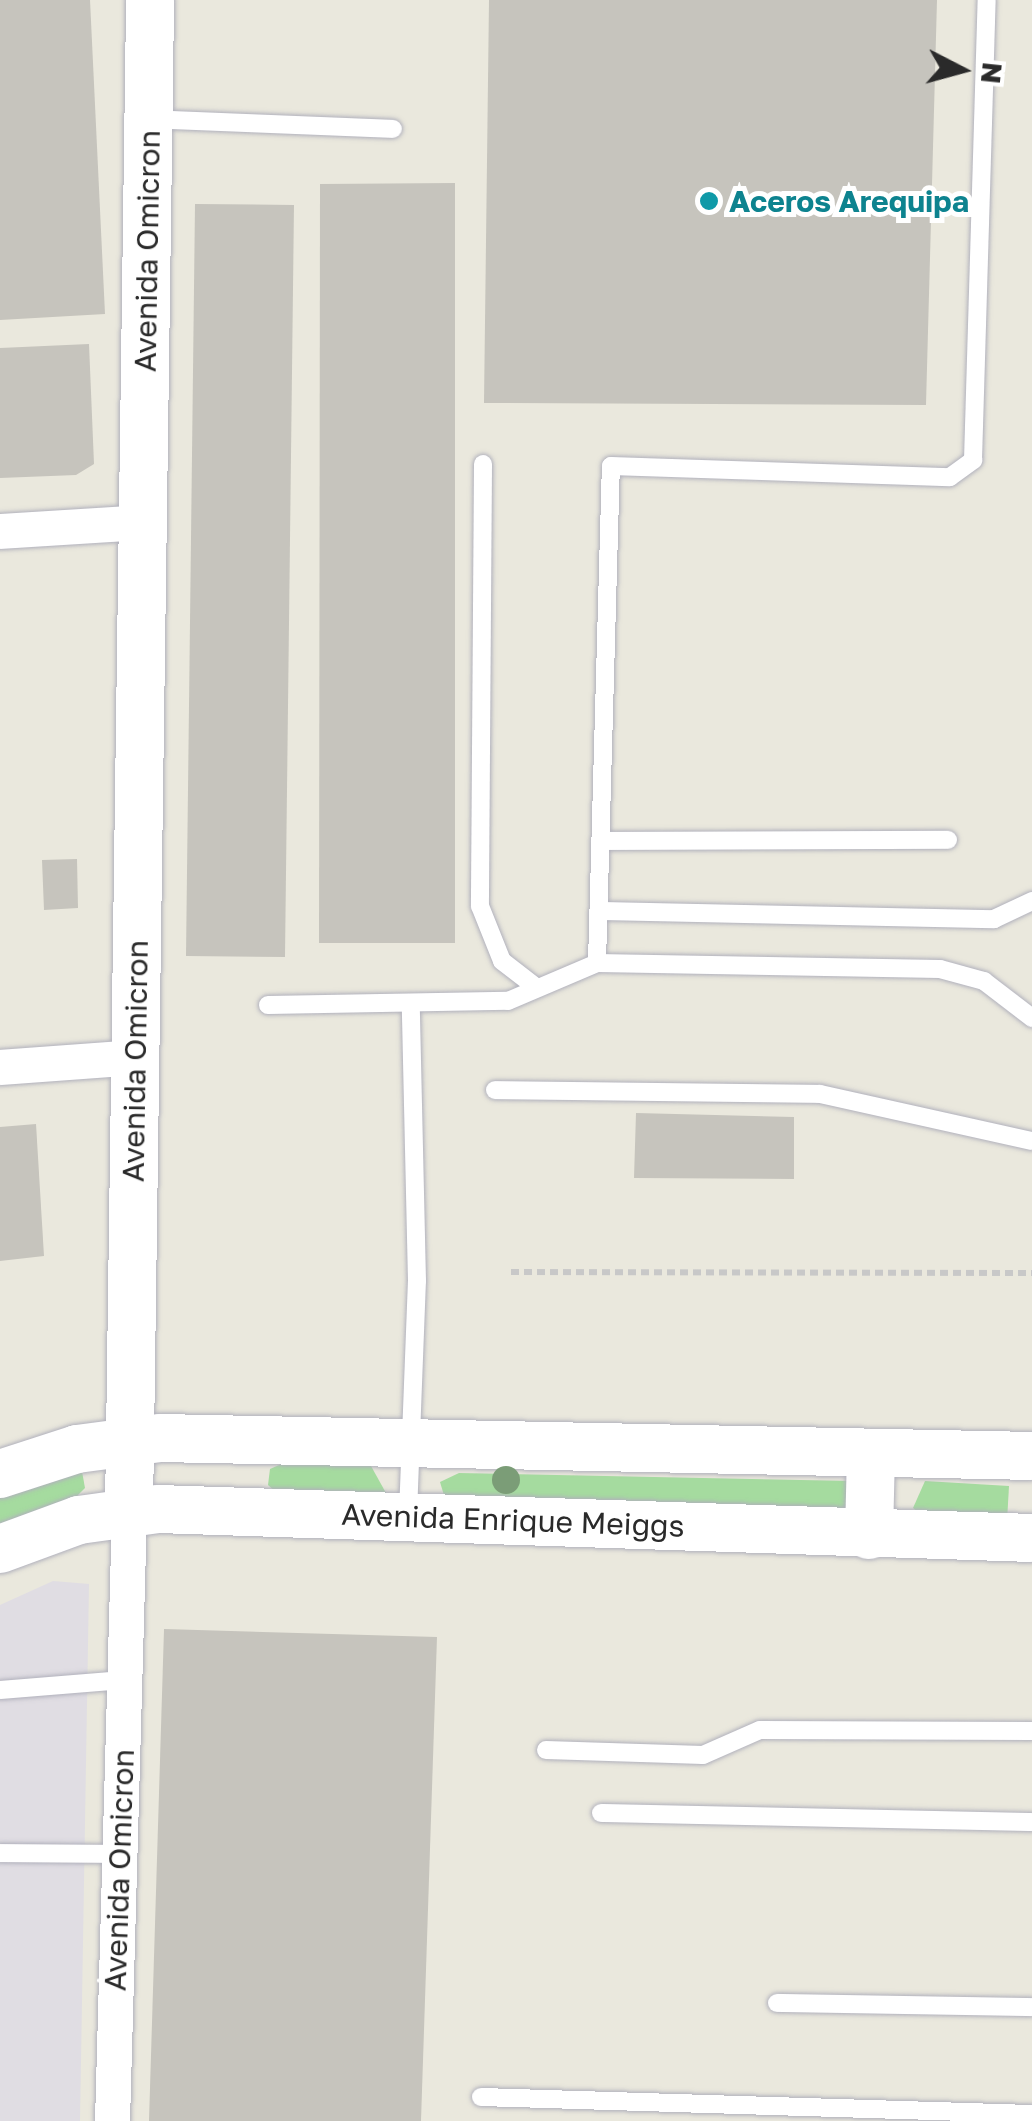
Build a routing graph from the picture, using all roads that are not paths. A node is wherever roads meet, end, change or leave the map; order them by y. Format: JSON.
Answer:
{"nodes":[{"id":1,"x":150,"y":0,"type":"edge"},
{"id":2,"x":986,"y":0,"type":"edge"},
{"id":3,"x":148,"y":119,"type":"junction"},
{"id":4,"x":393,"y":129,"type":"dead end"},
{"id":5,"x":483,"y":464,"type":"dead end"},
{"id":6,"x":144,"y":522,"type":"junction"},
{"id":7,"x":0,"y":530,"type":"edge"},
{"id":8,"x":948,"y":840,"type":"dead end"},
{"id":9,"x":603,"y":841,"type":"junction"},
{"id":10,"x":1032,"y":901,"type":"edge"},
{"id":11,"x":602,"y":911,"type":"junction"},
{"id":12,"x":597,"y":964,"type":"junction"},
{"id":13,"x":537,"y":988,"type":"junction"},
{"id":14,"x":268,"y":1005,"type":"dead end"},
{"id":15,"x":411,"y":1006,"type":"junction"},
{"id":16,"x":1032,"y":1018,"type":"edge"},
{"id":17,"x":136,"y":1056,"type":"junction"},
{"id":18,"x":0,"y":1067,"type":"edge"},
{"id":19,"x":495,"y":1090,"type":"dead end"},
{"id":20,"x":1032,"y":1141,"type":"edge"},
{"id":21,"x":256,"y":1439,"type":"junction"},
{"id":22,"x":130,"y":1440,"type":"junction"},
{"id":23,"x":410,"y":1442,"type":"junction"},
{"id":24,"x":871,"y":1453,"type":"junction"},
{"id":25,"x":1032,"y":1456,"type":"edge"},
{"id":26,"x":0,"y":1474,"type":"edge"},
{"id":27,"x":130,"y":1511,"type":"junction"},
{"id":28,"x":254,"y":1511,"type":"junction"},
{"id":29,"x":408,"y":1514,"type":"junction"},
{"id":30,"x":869,"y":1534,"type":"junction"},
{"id":31,"x":1032,"y":1538,"type":"edge"},
{"id":32,"x":0,"y":1549,"type":"edge"},
{"id":33,"x":124,"y":1680,"type":"junction"},
{"id":34,"x":0,"y":1690,"type":"edge"},
{"id":35,"x":1032,"y":1730,"type":"edge"},
{"id":36,"x":546,"y":1750,"type":"dead end"},
{"id":37,"x":601,"y":1814,"type":"dead end"},
{"id":38,"x":1032,"y":1822,"type":"edge"},
{"id":39,"x":0,"y":1853,"type":"edge"},
{"id":40,"x":119,"y":1854,"type":"junction"},
{"id":41,"x":777,"y":2003,"type":"dead end"},
{"id":42,"x":1032,"y":2007,"type":"edge"},
{"id":43,"x":481,"y":2097,"type":"dead end"},
{"id":44,"x":1032,"y":2114,"type":"edge"},
{"id":45,"x":112,"y":2121,"type":"edge"}],
"edges":[{"from":1,"to":3,"type":"main road","name":"Avenida Omicron"},
{"from":2,"to":9,"type":"lane"},
{"from":3,"to":4,"type":"lane"},
{"from":3,"to":6,"type":"main road","name":"Avenida Omicron"},
{"from":5,"to":13,"type":"lane"},
{"from":6,"to":7,"type":"street"},
{"from":6,"to":17,"type":"main road","name":"Avenida Omicron"},
{"from":8,"to":9,"type":"lane"},
{"from":9,"to":11,"type":"lane"},
{"from":10,"to":11,"type":"lane"},
{"from":11,"to":12,"type":"lane"},
{"from":12,"to":13,"type":"lane"},
{"from":12,"to":16,"type":"lane"},
{"from":13,"to":15,"type":"lane"},
{"from":14,"to":15,"type":"lane"},
{"from":15,"to":23,"type":"lane"},
{"from":17,"to":18,"type":"street"},
{"from":17,"to":22,"type":"main road","name":"Avenida Omicron"},
{"from":19,"to":20,"type":"lane"},
{"from":21,"to":22,"type":"main road"},
{"from":21,"to":23,"type":"main road"},
{"from":21,"to":28,"type":"main road"},
{"from":22,"to":26,"type":"main road"},
{"from":22,"to":27,"type":"main road","name":"Avenida Omicron"},
{"from":23,"to":24,"type":"main road"},
{"from":23,"to":29,"type":"lane"},
{"from":24,"to":25,"type":"main road"},
{"from":24,"to":30,"type":"main road"},
{"from":27,"to":28,"type":"main road","name":"Avenida Enrique Meiggs"},
{"from":27,"to":32,"type":"main road","name":"Avenida Enrique Meiggs"},
{"from":27,"to":33,"type":"street","name":"Avenida Omicron"},
{"from":28,"to":29,"type":"main road","name":"Avenida Enrique Meiggs"},
{"from":29,"to":30,"type":"main road","name":"Avenida Enrique Meiggs"},
{"from":30,"to":31,"type":"main road","name":"Avenida Enrique Meiggs"},
{"from":33,"to":34,"type":"lane"},
{"from":33,"to":40,"type":"street","name":"Avenida Omicron"},
{"from":35,"to":36,"type":"lane"},
{"from":37,"to":38,"type":"lane"},
{"from":39,"to":40,"type":"lane"},
{"from":40,"to":45,"type":"street","name":"Avenida Omicron"},
{"from":41,"to":42,"type":"lane"},
{"from":43,"to":44,"type":"lane"}]}
